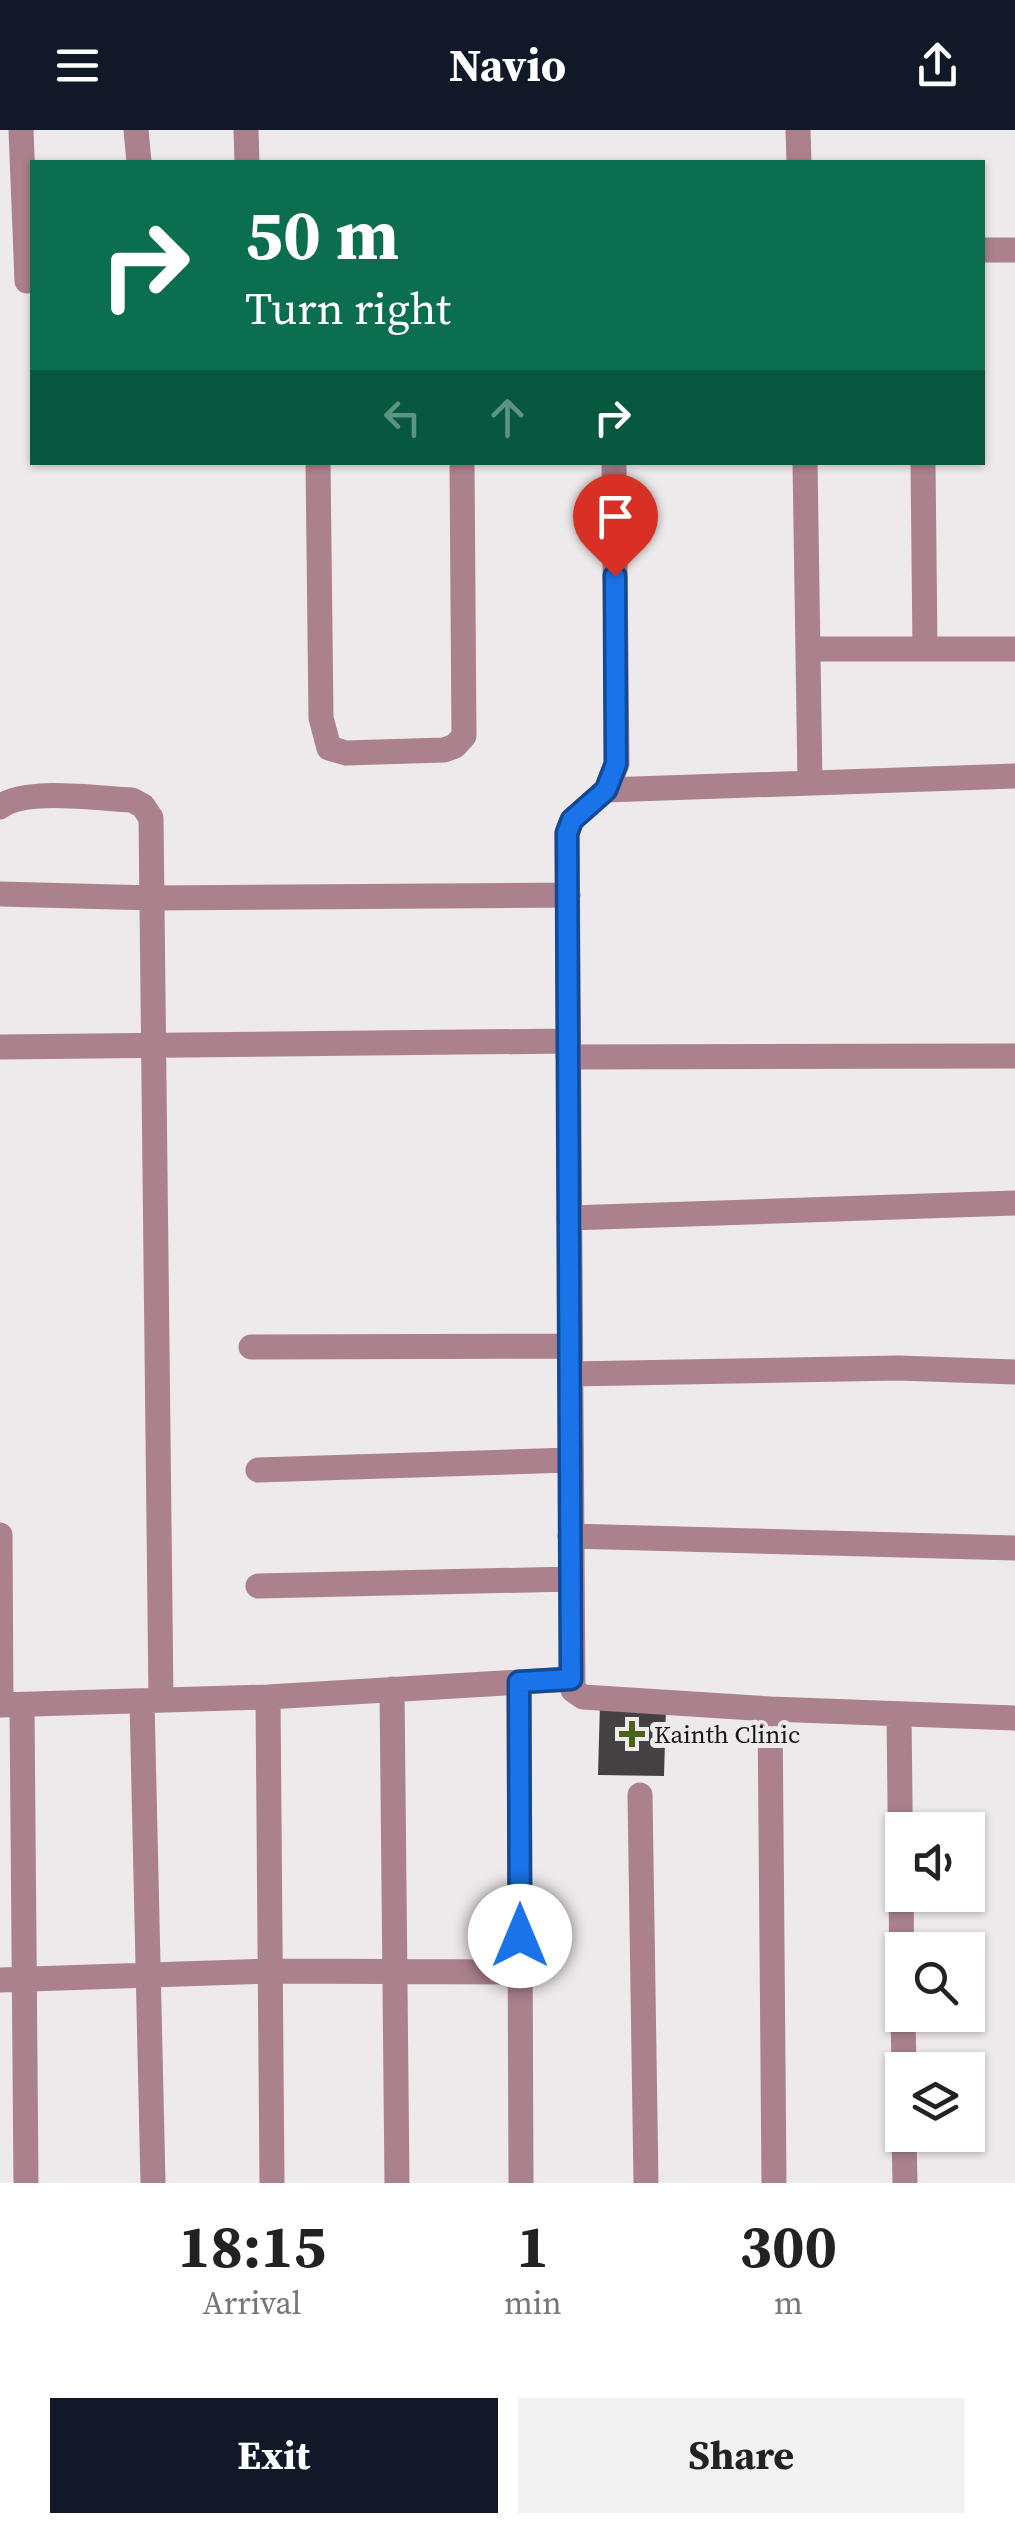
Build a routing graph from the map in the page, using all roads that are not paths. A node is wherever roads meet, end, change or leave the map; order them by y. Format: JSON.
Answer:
{"nodes":[{"id":1,"x":21,"y":130,"type":"edge"},
{"id":2,"x":136,"y":130,"type":"edge"},
{"id":3,"x":246,"y":130,"type":"edge"},
{"id":4,"x":798,"y":130,"type":"edge"},
{"id":5,"x":138,"y":160,"type":"edge"},
{"id":6,"x":247,"y":160,"type":"edge"},
{"id":7,"x":799,"y":160,"type":"edge"},
{"id":8,"x":985,"y":250,"type":"edge"},
{"id":9,"x":1015,"y":250,"type":"edge"},
{"id":10,"x":0,"y":281,"type":"edge"},
{"id":11,"x":30,"y":281,"type":"edge"},
{"id":12,"x":318,"y":465,"type":"edge"},
{"id":13,"x":462,"y":465,"type":"edge"},
{"id":14,"x":614,"y":465,"type":"edge"},
{"id":15,"x":805,"y":465,"type":"edge"},
{"id":16,"x":923,"y":465,"type":"edge"},
{"id":17,"x":808,"y":649,"type":"junction"},
{"id":18,"x":925,"y":649,"type":"junction"},
{"id":19,"x":1015,"y":649,"type":"edge"},
{"id":20,"x":1015,"y":776,"type":"edge"},
{"id":21,"x":810,"y":783,"type":"junction"},
{"id":22,"x":606,"y":790,"type":"junction"},
{"id":23,"x":0,"y":806,"type":"edge"},
{"id":24,"x":0,"y":894,"type":"edge"},
{"id":25,"x":568,"y":896,"type":"junction"},
{"id":26,"x":154,"y":898,"type":"junction"},
{"id":27,"x":152,"y":1044,"type":"junction"},
{"id":28,"x":0,"y":1047,"type":"edge"},
{"id":29,"x":568,"y":1049,"type":"junction"},
{"id":30,"x":1015,"y":1056,"type":"edge"},
{"id":31,"x":1015,"y":1203,"type":"edge"},
{"id":32,"x":569,"y":1218,"type":"junction"},
{"id":33,"x":570,"y":1346,"type":"junction"},
{"id":34,"x":250,"y":1348,"type":"dead end"},
{"id":35,"x":1015,"y":1372,"type":"edge"},
{"id":36,"x":570,"y":1374,"type":"junction"},
{"id":37,"x":570,"y":1460,"type":"junction"},
{"id":38,"x":258,"y":1470,"type":"dead end"},
{"id":39,"x":0,"y":1535,"type":"edge"},
{"id":40,"x":570,"y":1536,"type":"junction"},
{"id":41,"x":1015,"y":1548,"type":"edge"},
{"id":42,"x":571,"y":1579,"type":"junction"},
{"id":43,"x":258,"y":1586,"type":"dead end"},
{"id":44,"x":571,"y":1679,"type":"junction"},
{"id":45,"x":519,"y":1682,"type":"junction"},
{"id":46,"x":392,"y":1689,"type":"junction"},
{"id":47,"x":268,"y":1696,"type":"junction"},
{"id":48,"x":151,"y":1700,"type":"junction"},
{"id":49,"x":8,"y":1705,"type":"edge"},
{"id":50,"x":770,"y":1709,"type":"junction"},
{"id":51,"x":900,"y":1714,"type":"junction"},
{"id":52,"x":1015,"y":1718,"type":"edge"},
{"id":53,"x":640,"y":1794,"type":"dead end"},
{"id":54,"x":902,"y":1932,"type":"edge"},
{"id":55,"x":270,"y":1971,"type":"junction"},
{"id":56,"x":396,"y":1971,"type":"junction"},
{"id":57,"x":520,"y":1972,"type":"junction"},
{"id":58,"x":147,"y":1975,"type":"junction"},
{"id":59,"x":11,"y":1979,"type":"edge"},
{"id":60,"x":904,"y":2152,"type":"edge"},
{"id":61,"x":26,"y":2183,"type":"edge"},
{"id":62,"x":153,"y":2183,"type":"edge"},
{"id":63,"x":272,"y":2183,"type":"edge"},
{"id":64,"x":398,"y":2183,"type":"edge"},
{"id":65,"x":521,"y":2183,"type":"edge"},
{"id":66,"x":646,"y":2183,"type":"edge"},
{"id":67,"x":774,"y":2183,"type":"edge"},
{"id":68,"x":905,"y":2183,"type":"edge"}],
"edges":[{"from":1,"to":11,"type":"street"},
{"from":2,"to":5,"type":"street"},
{"from":3,"to":6,"type":"street"},
{"from":4,"to":7,"type":"street"},
{"from":8,"to":9,"type":"street"},
{"from":10,"to":11,"type":"street"},
{"from":12,"to":13,"type":"street"},
{"from":14,"to":22,"type":"street"},
{"from":15,"to":17,"type":"street"},
{"from":16,"to":18,"type":"street"},
{"from":17,"to":18,"type":"street"},
{"from":17,"to":21,"type":"street"},
{"from":18,"to":19,"type":"street"},
{"from":20,"to":21,"type":"street"},
{"from":21,"to":22,"type":"street"},
{"from":22,"to":25,"type":"street"},
{"from":23,"to":26,"type":"street"},
{"from":24,"to":26,"type":"street"},
{"from":25,"to":26,"type":"street"},
{"from":25,"to":29,"type":"street"},
{"from":26,"to":27,"type":"street"},
{"from":27,"to":28,"type":"street"},
{"from":27,"to":29,"type":"street"},
{"from":27,"to":48,"type":"street"},
{"from":29,"to":30,"type":"street"},
{"from":29,"to":32,"type":"street"},
{"from":31,"to":32,"type":"street"},
{"from":32,"to":33,"type":"street"},
{"from":33,"to":34,"type":"street"},
{"from":33,"to":36,"type":"street"},
{"from":35,"to":36,"type":"street"},
{"from":36,"to":37,"type":"street"},
{"from":37,"to":38,"type":"street"},
{"from":37,"to":40,"type":"street"},
{"from":39,"to":49,"type":"street"},
{"from":40,"to":41,"type":"street"},
{"from":40,"to":42,"type":"street"},
{"from":42,"to":43,"type":"street"},
{"from":42,"to":44,"type":"street"},
{"from":44,"to":45,"type":"street"},
{"from":44,"to":50,"type":"street"},
{"from":45,"to":46,"type":"street"},
{"from":45,"to":57,"type":"street"},
{"from":46,"to":47,"type":"street"},
{"from":46,"to":56,"type":"street"},
{"from":47,"to":48,"type":"street"},
{"from":47,"to":55,"type":"street"},
{"from":48,"to":49,"type":"street"},
{"from":48,"to":58,"type":"street"},
{"from":49,"to":59,"type":"street"},
{"from":50,"to":51,"type":"street"},
{"from":50,"to":67,"type":"street"},
{"from":51,"to":52,"type":"street"},
{"from":51,"to":54,"type":"street"},
{"from":53,"to":66,"type":"street"},
{"from":55,"to":56,"type":"street"},
{"from":55,"to":58,"type":"street"},
{"from":55,"to":63,"type":"street"},
{"from":56,"to":57,"type":"street"},
{"from":56,"to":64,"type":"street"},
{"from":57,"to":65,"type":"street"},
{"from":58,"to":59,"type":"street"},
{"from":58,"to":62,"type":"street"},
{"from":59,"to":61,"type":"street"},
{"from":60,"to":68,"type":"street"}]}
